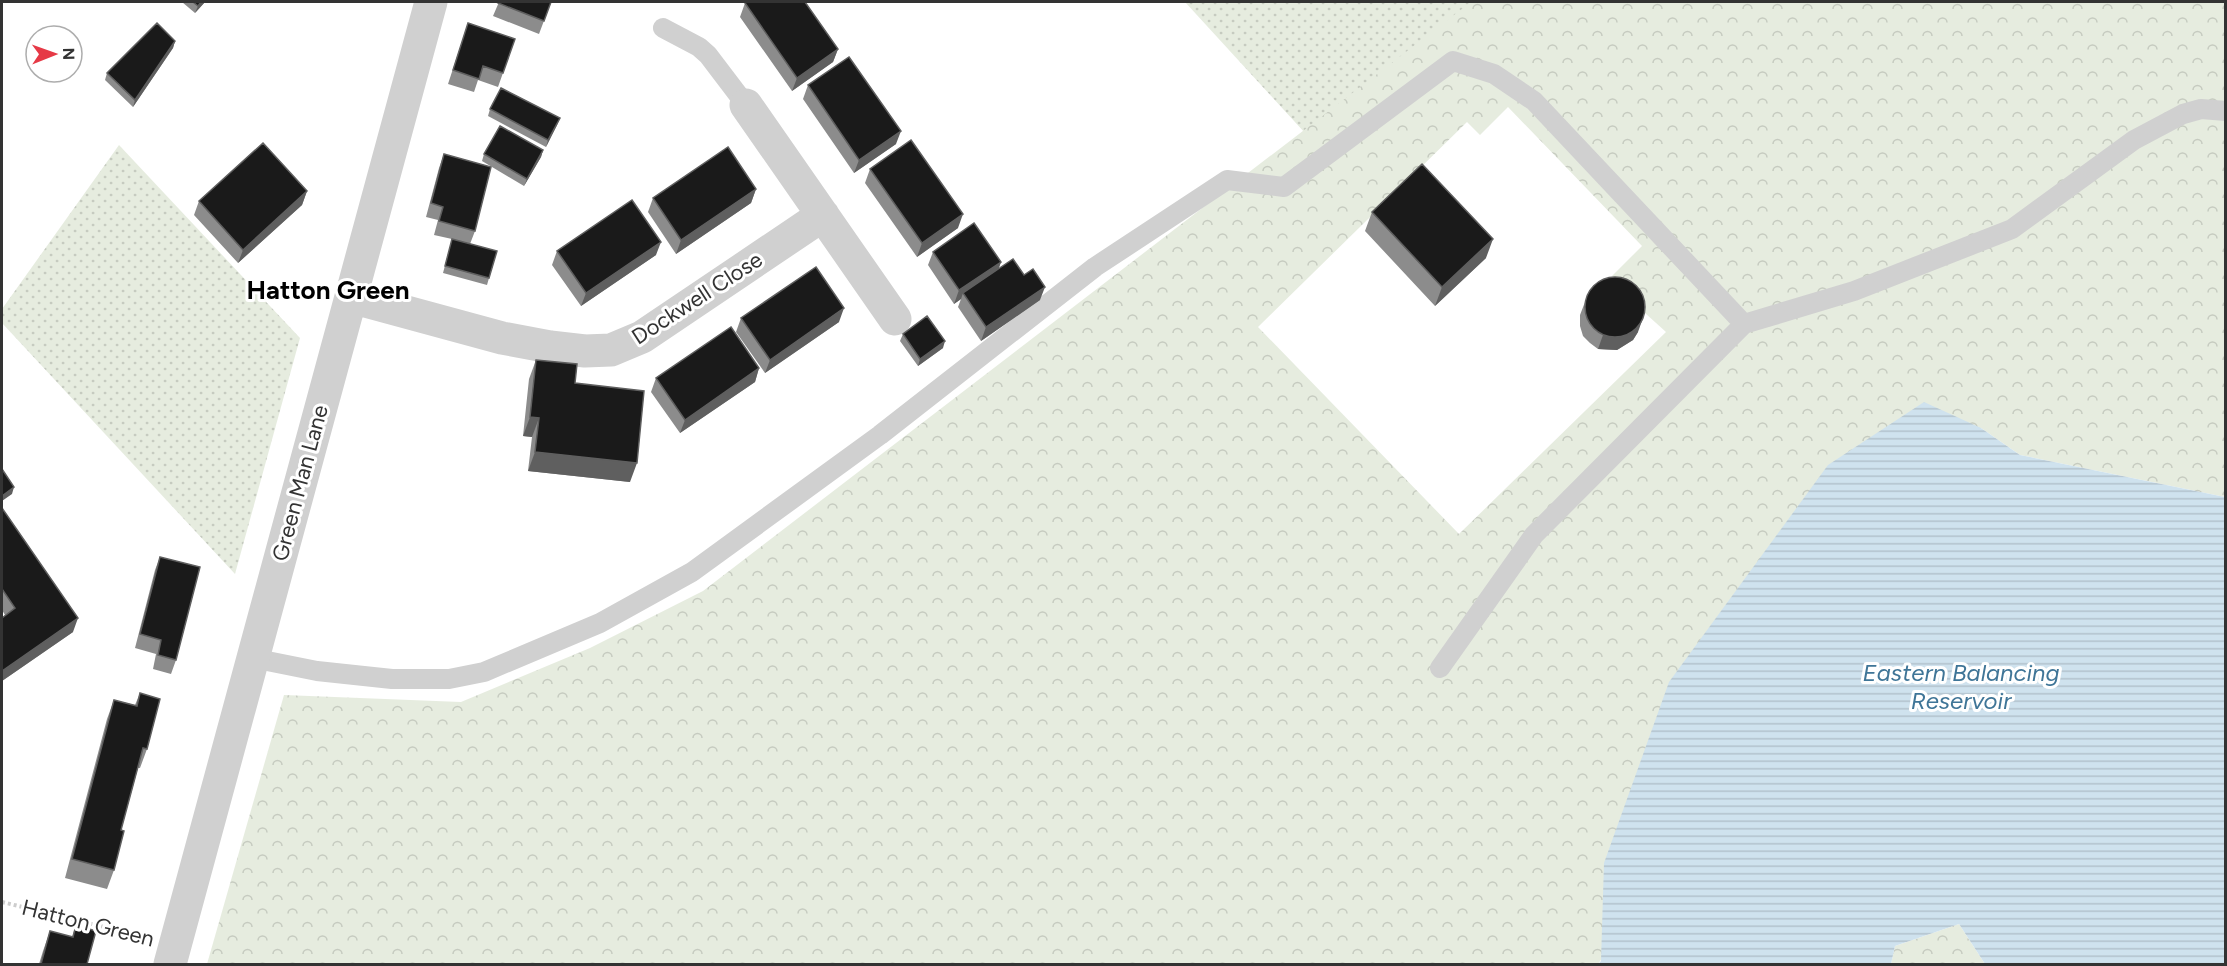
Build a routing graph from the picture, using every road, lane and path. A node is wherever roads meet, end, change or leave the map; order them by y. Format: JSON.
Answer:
{"nodes":[{"id":1,"x":431,"y":2,"type":"edge"},
{"id":2,"x":663,"y":28,"type":"dead end"},
{"id":3,"x":746,"y":105,"type":"joint"},
{"id":4,"x":2226,"y":111,"type":"edge"},
{"id":5,"x":823,"y":215,"type":"junction"},
{"id":6,"x":351,"y":297,"type":"junction"},
{"id":7,"x":895,"y":318,"type":"dead end"},
{"id":8,"x":1744,"y":324,"type":"junction"},
{"id":9,"x":252,"y":658,"type":"junction"},
{"id":10,"x":1440,"y":668,"type":"dead end"},
{"id":11,"x":2,"y":902,"type":"edge"},
{"id":12,"x":172,"y":954,"type":"edge"}],
"edges":[{"from":1,"to":6,"type":"street","name":"Green Man Lane"},
{"from":2,"to":3,"type":"lane"},
{"from":3,"to":5,"type":"street"},
{"from":4,"to":8,"type":"lane"},
{"from":5,"to":6,"type":"street","name":"Dockwell Close"},
{"from":5,"to":7,"type":"street"},
{"from":6,"to":9,"type":"street","name":"Green Man Lane"},
{"from":8,"to":9,"type":"lane"},
{"from":8,"to":10,"type":"lane"},
{"from":9,"to":12,"type":"street","name":"Green Man Lane"},
{"from":11,"to":12,"type":"path","name":"Hatton Green"}]}
